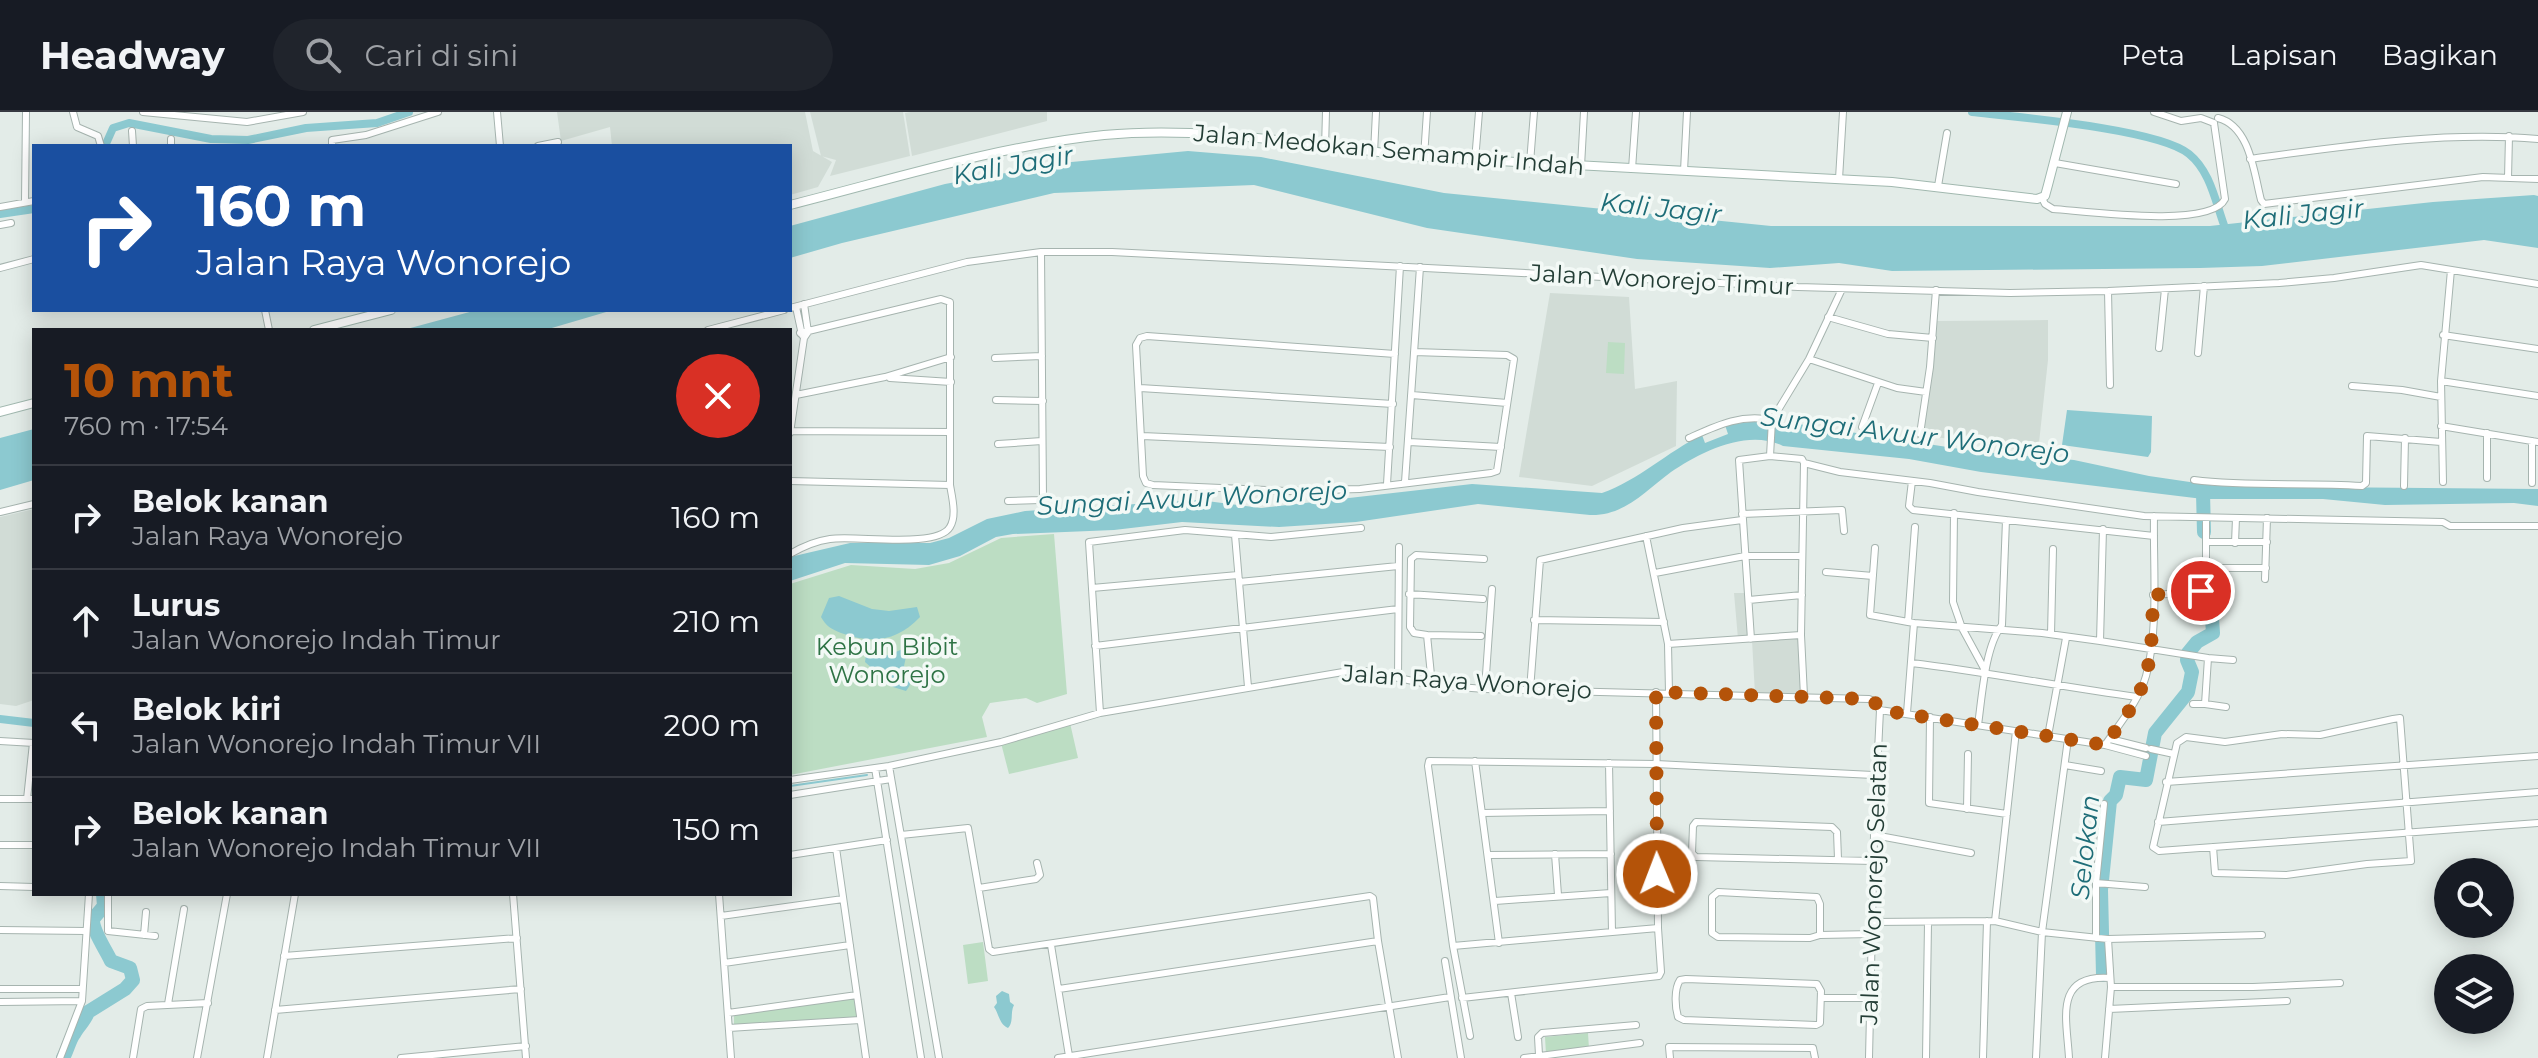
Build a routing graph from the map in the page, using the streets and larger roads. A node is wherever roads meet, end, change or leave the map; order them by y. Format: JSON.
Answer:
{"nodes":[{"id":1,"x":26,"y":112,"type":"edge"},
{"id":2,"x":73,"y":112,"type":"edge"},
{"id":3,"x":143,"y":112,"type":"edge"},
{"id":4,"x":303,"y":112,"type":"edge"},
{"id":5,"x":438,"y":112,"type":"edge"},
{"id":6,"x":497,"y":112,"type":"edge"},
{"id":7,"x":1326,"y":112,"type":"edge"},
{"id":8,"x":1376,"y":112,"type":"edge"},
{"id":9,"x":1427,"y":112,"type":"edge"},
{"id":10,"x":1479,"y":112,"type":"edge"},
{"id":11,"x":1534,"y":112,"type":"edge"},
{"id":12,"x":1584,"y":112,"type":"edge"},
{"id":13,"x":1636,"y":112,"type":"edge"},
{"id":14,"x":1687,"y":112,"type":"edge"},
{"id":15,"x":1843,"y":112,"type":"edge"},
{"id":16,"x":2067,"y":112,"type":"edge"},
{"id":17,"x":2154,"y":112,"type":"edge"},
{"id":18,"x":2180,"y":112,"type":"edge"},
{"id":19,"x":2190,"y":118,"type":"junction"},
{"id":20,"x":2218,"y":118,"type":"edge"},
{"id":21,"x":132,"y":131,"type":"dead end"},
{"id":22,"x":1947,"y":133,"type":"dead end"},
{"id":23,"x":366,"y":135,"type":"junction"},
{"id":24,"x":2509,"y":136,"type":"junction"},
{"id":25,"x":2538,"y":139,"type":"edge"},
{"id":26,"x":558,"y":142,"type":"dead end"},
{"id":27,"x":100,"y":144,"type":"edge"},
{"id":28,"x":133,"y":144,"type":"edge"},
{"id":29,"x":332,"y":144,"type":"edge"},
{"id":30,"x":368,"y":144,"type":"edge"},
{"id":31,"x":500,"y":144,"type":"edge"},
{"id":32,"x":548,"y":144,"type":"edge"},
{"id":33,"x":1325,"y":148,"type":"junction"},
{"id":34,"x":1374,"y":153,"type":"junction"},
{"id":35,"x":30,"y":157,"type":"edge"},
{"id":36,"x":1424,"y":157,"type":"junction"},
{"id":37,"x":2250,"y":159,"type":"junction"},
{"id":38,"x":1475,"y":161,"type":"junction"},
{"id":39,"x":1530,"y":163,"type":"junction"},
{"id":40,"x":2055,"y":163,"type":"junction"},
{"id":41,"x":1581,"y":166,"type":"junction"},
{"id":42,"x":1632,"y":169,"type":"junction"},
{"id":43,"x":1684,"y":171,"type":"junction"},
{"id":44,"x":2508,"y":178,"type":"junction"},
{"id":45,"x":1839,"y":179,"type":"junction"},
{"id":46,"x":2538,"y":179,"type":"edge"},
{"id":47,"x":2176,"y":184,"type":"dead end"},
{"id":48,"x":1938,"y":186,"type":"junction"},
{"id":49,"x":2042,"y":198,"type":"junction"},
{"id":50,"x":32,"y":201,"type":"edge"},
{"id":51,"x":25,"y":202,"type":"junction"},
{"id":52,"x":792,"y":204,"type":"edge"},
{"id":53,"x":0,"y":207,"type":"edge"},
{"id":54,"x":11,"y":223,"type":"dead end"},
{"id":55,"x":0,"y":225,"type":"edge"},
{"id":56,"x":1041,"y":252,"type":"junction"},
{"id":57,"x":32,"y":260,"type":"edge"},
{"id":58,"x":1400,"y":266,"type":"junction"},
{"id":59,"x":1420,"y":267,"type":"junction"},
{"id":60,"x":0,"y":268,"type":"edge"},
{"id":61,"x":2451,"y":270,"type":"junction"},
{"id":62,"x":2538,"y":284,"type":"edge"},
{"id":63,"x":2204,"y":286,"type":"junction"},
{"id":64,"x":1842,"y":289,"type":"junction"},
{"id":65,"x":2165,"y":289,"type":"junction"},
{"id":66,"x":1936,"y":290,"type":"junction"},
{"id":67,"x":2108,"y":291,"type":"junction"},
{"id":68,"x":804,"y":304,"type":"junction"},
{"id":69,"x":793,"y":308,"type":"edge"},
{"id":70,"x":378,"y":312,"type":"edge"},
{"id":71,"x":776,"y":312,"type":"edge"},
{"id":72,"x":1398,"y":313,"type":"junction"},
{"id":73,"x":1416,"y":315,"type":"junction"},
{"id":74,"x":352,"y":316,"type":"edge"},
{"id":75,"x":1828,"y":317,"type":"junction"},
{"id":76,"x":319,"y":328,"type":"edge"},
{"id":77,"x":716,"y":328,"type":"edge"},
{"id":78,"x":804,"y":334,"type":"junction"},
{"id":79,"x":2443,"y":335,"type":"junction"},
{"id":80,"x":1933,"y":338,"type":"junction"},
{"id":81,"x":2159,"y":348,"type":"dead end"},
{"id":82,"x":2538,"y":349,"type":"edge"},
{"id":83,"x":1414,"y":352,"type":"junction"},
{"id":84,"x":2198,"y":353,"type":"dead end"},
{"id":85,"x":1395,"y":354,"type":"junction"},
{"id":86,"x":1042,"y":356,"type":"junction"},
{"id":87,"x":951,"y":357,"type":"junction"},
{"id":88,"x":995,"y":358,"type":"dead end"},
{"id":89,"x":1809,"y":359,"type":"junction"},
{"id":90,"x":885,"y":377,"type":"junction"},
{"id":91,"x":2441,"y":381,"type":"junction"},
{"id":92,"x":951,"y":382,"type":"junction"},
{"id":93,"x":1878,"y":383,"type":"junction"},
{"id":94,"x":2110,"y":385,"type":"dead end"},
{"id":95,"x":2352,"y":386,"type":"dead end"},
{"id":96,"x":1140,"y":388,"type":"junction"},
{"id":97,"x":1926,"y":392,"type":"junction"},
{"id":98,"x":796,"y":395,"type":"junction"},
{"id":99,"x":1412,"y":395,"type":"junction"},
{"id":100,"x":2538,"y":396,"type":"edge"},
{"id":101,"x":2441,"y":397,"type":"junction"},
{"id":102,"x":996,"y":400,"type":"dead end"},
{"id":103,"x":1043,"y":401,"type":"junction"},
{"id":104,"x":1507,"y":403,"type":"junction"},
{"id":105,"x":32,"y":404,"type":"edge"},
{"id":106,"x":1393,"y":404,"type":"junction"},
{"id":107,"x":0,"y":412,"type":"edge"},
{"id":108,"x":792,"y":420,"type":"edge"},
{"id":109,"x":1771,"y":422,"type":"junction"},
{"id":110,"x":2441,"y":426,"type":"junction"},
{"id":111,"x":1862,"y":427,"type":"dead end"},
{"id":112,"x":792,"y":432,"type":"edge"},
{"id":113,"x":950,"y":432,"type":"junction"},
{"id":114,"x":2487,"y":433,"type":"junction"},
{"id":115,"x":1920,"y":434,"type":"dead end"},
{"id":116,"x":1142,"y":436,"type":"junction"},
{"id":117,"x":1689,"y":438,"type":"dead end"},
{"id":118,"x":2405,"y":438,"type":"junction"},
{"id":119,"x":1042,"y":441,"type":"junction"},
{"id":120,"x":1409,"y":442,"type":"junction"},
{"id":121,"x":2441,"y":442,"type":"junction"},
{"id":122,"x":2535,"y":442,"type":"edge"},
{"id":123,"x":998,"y":444,"type":"dead end"},
{"id":124,"x":1390,"y":447,"type":"junction"},
{"id":125,"x":1501,"y":447,"type":"junction"},
{"id":126,"x":1770,"y":456,"type":"junction"},
{"id":127,"x":1804,"y":461,"type":"junction"},
{"id":128,"x":2487,"y":478,"type":"dead end"},
{"id":129,"x":2194,"y":480,"type":"dead end"},
{"id":130,"x":792,"y":481,"type":"edge"},
{"id":131,"x":1912,"y":481,"type":"junction"},
{"id":132,"x":1405,"y":482,"type":"junction"},
{"id":133,"x":2443,"y":482,"type":"dead end"},
{"id":134,"x":2532,"y":483,"type":"dead end"},
{"id":135,"x":1387,"y":484,"type":"junction"},
{"id":136,"x":950,"y":485,"type":"junction"},
{"id":137,"x":2404,"y":486,"type":"dead end"},
{"id":138,"x":1008,"y":501,"type":"dead end"},
{"id":139,"x":32,"y":504,"type":"edge"},
{"id":140,"x":1802,"y":510,"type":"junction"},
{"id":141,"x":0,"y":512,"type":"edge"},
{"id":142,"x":1954,"y":513,"type":"junction"},
{"id":143,"x":2154,"y":516,"type":"junction"},
{"id":144,"x":1742,"y":517,"type":"junction"},
{"id":145,"x":2203,"y":518,"type":"junction"},
{"id":146,"x":2236,"y":518,"type":"junction"},
{"id":147,"x":2267,"y":518,"type":"junction"},
{"id":148,"x":2006,"y":520,"type":"junction"},
{"id":149,"x":2538,"y":526,"type":"edge"},
{"id":150,"x":1915,"y":527,"type":"dead end"},
{"id":151,"x":1361,"y":528,"type":"dead end"},
{"id":152,"x":2103,"y":529,"type":"junction"},
{"id":153,"x":1844,"y":531,"type":"dead end"},
{"id":154,"x":1235,"y":535,"type":"junction"},
{"id":155,"x":1646,"y":536,"type":"junction"},
{"id":156,"x":2154,"y":536,"type":"junction"},
{"id":157,"x":2207,"y":542,"type":"junction"},
{"id":158,"x":2267,"y":542,"type":"junction"},
{"id":159,"x":2235,"y":543,"type":"junction"},
{"id":160,"x":1399,"y":547,"type":"dead end"},
{"id":161,"x":1875,"y":548,"type":"dead end"},
{"id":162,"x":2053,"y":549,"type":"dead end"},
{"id":163,"x":792,"y":553,"type":"edge"},
{"id":164,"x":1745,"y":556,"type":"junction"},
{"id":165,"x":1802,"y":556,"type":"junction"},
{"id":166,"x":1484,"y":559,"type":"dead end"},
{"id":167,"x":1398,"y":566,"type":"junction"},
{"id":168,"x":2207,"y":568,"type":"junction"},
{"id":169,"x":2266,"y":568,"type":"junction"},
{"id":170,"x":1826,"y":572,"type":"dead end"},
{"id":171,"x":1655,"y":573,"type":"junction"},
{"id":172,"x":1873,"y":576,"type":"junction"},
{"id":173,"x":1238,"y":578,"type":"junction"},
{"id":174,"x":2265,"y":579,"type":"dead end"},
{"id":175,"x":1092,"y":588,"type":"junction"},
{"id":176,"x":1492,"y":589,"type":"dead end"},
{"id":177,"x":1409,"y":594,"type":"junction"},
{"id":178,"x":1802,"y":595,"type":"junction"},
{"id":179,"x":2153,"y":595,"type":"junction"},
{"id":180,"x":1483,"y":599,"type":"dead end"},
{"id":181,"x":1749,"y":600,"type":"junction"},
{"id":182,"x":1398,"y":609,"type":"junction"},
{"id":183,"x":1534,"y":620,"type":"junction"},
{"id":184,"x":1664,"y":622,"type":"junction"},
{"id":185,"x":1911,"y":623,"type":"junction"},
{"id":186,"x":1962,"y":628,"type":"junction"},
{"id":187,"x":1243,"y":630,"type":"junction"},
{"id":188,"x":1997,"y":631,"type":"junction"},
{"id":189,"x":2051,"y":634,"type":"junction"},
{"id":190,"x":1427,"y":635,"type":"junction"},
{"id":191,"x":1801,"y":635,"type":"junction"},
{"id":192,"x":1481,"y":636,"type":"dead end"},
{"id":193,"x":2066,"y":638,"type":"junction"},
{"id":194,"x":1751,"y":639,"type":"junction"},
{"id":195,"x":2100,"y":641,"type":"junction"},
{"id":196,"x":1668,"y":644,"type":"junction"},
{"id":197,"x":1095,"y":646,"type":"junction"},
{"id":198,"x":2151,"y":650,"type":"junction"},
{"id":199,"x":2208,"y":658,"type":"junction"},
{"id":200,"x":2233,"y":660,"type":"dead end"},
{"id":201,"x":1911,"y":663,"type":"junction"},
{"id":202,"x":1986,"y":672,"type":"junction"},
{"id":203,"x":1398,"y":678,"type":"junction"},
{"id":204,"x":1432,"y":685,"type":"junction"},
{"id":205,"x":2058,"y":686,"type":"junction"},
{"id":206,"x":1248,"y":687,"type":"junction"},
{"id":207,"x":1485,"y":689,"type":"junction"},
{"id":208,"x":1530,"y":690,"type":"junction"},
{"id":209,"x":1656,"y":692,"type":"junction"},
{"id":210,"x":1669,"y":693,"type":"junction"},
{"id":211,"x":1804,"y":696,"type":"junction"},
{"id":212,"x":2137,"y":697,"type":"junction"},
{"id":213,"x":2193,"y":704,"type":"dead end"},
{"id":214,"x":2205,"y":704,"type":"junction"},
{"id":215,"x":2226,"y":707,"type":"dead end"},
{"id":216,"x":1880,"y":710,"type":"junction"},
{"id":217,"x":1100,"y":713,"type":"junction"},
{"id":218,"x":1907,"y":713,"type":"junction"},
{"id":219,"x":1930,"y":717,"type":"junction"},
{"id":220,"x":1978,"y":725,"type":"junction"},
{"id":221,"x":2016,"y":731,"type":"junction"},
{"id":222,"x":2048,"y":736,"type":"junction"},
{"id":223,"x":2068,"y":739,"type":"junction"},
{"id":224,"x":0,"y":741,"type":"edge"},
{"id":225,"x":2107,"y":742,"type":"junction"},
{"id":226,"x":32,"y":743,"type":"edge"},
{"id":227,"x":1968,"y":754,"type":"dead end"},
{"id":228,"x":2174,"y":754,"type":"junction"},
{"id":229,"x":2538,"y":756,"type":"edge"},
{"id":230,"x":1475,"y":761,"type":"junction"},
{"id":231,"x":1609,"y":763,"type":"junction"},
{"id":232,"x":1656,"y":764,"type":"junction"},
{"id":233,"x":2065,"y":765,"type":"junction"},
{"id":234,"x":889,"y":766,"type":"junction"},
{"id":235,"x":2404,"y":766,"type":"junction"},
{"id":236,"x":875,"y":768,"type":"junction"},
{"id":237,"x":2101,"y":771,"type":"dead end"},
{"id":238,"x":1873,"y":775,"type":"dead end"},
{"id":239,"x":891,"y":779,"type":"junction"},
{"id":240,"x":792,"y":780,"type":"edge"},
{"id":241,"x":877,"y":782,"type":"junction"},
{"id":242,"x":2166,"y":782,"type":"junction"},
{"id":243,"x":2538,"y":792,"type":"edge"},
{"id":244,"x":792,"y":795,"type":"edge"},
{"id":245,"x":0,"y":799,"type":"edge"},
{"id":246,"x":31,"y":799,"type":"edge"},
{"id":247,"x":2406,"y":801,"type":"junction"},
{"id":248,"x":2104,"y":804,"type":"dead end"},
{"id":249,"x":1967,"y":809,"type":"junction"},
{"id":250,"x":1610,"y":811,"type":"junction"},
{"id":251,"x":1482,"y":813,"type":"junction"},
{"id":252,"x":2007,"y":814,"type":"junction"},
{"id":253,"x":2158,"y":822,"type":"junction"},
{"id":254,"x":2538,"y":823,"type":"edge"},
{"id":255,"x":2409,"y":832,"type":"junction"},
{"id":256,"x":901,"y":835,"type":"junction"},
{"id":257,"x":1874,"y":835,"type":"junction"},
{"id":258,"x":887,"y":840,"type":"junction"},
{"id":259,"x":0,"y":845,"type":"edge"},
{"id":260,"x":32,"y":845,"type":"edge"},
{"id":261,"x":2213,"y":847,"type":"junction"},
{"id":262,"x":836,"y":848,"type":"junction"},
{"id":263,"x":1971,"y":853,"type":"dead end"},
{"id":264,"x":1555,"y":854,"type":"junction"},
{"id":265,"x":1611,"y":854,"type":"junction"},
{"id":266,"x":792,"y":855,"type":"edge"},
{"id":267,"x":1488,"y":855,"type":"junction"},
{"id":268,"x":1838,"y":859,"type":"junction"},
{"id":269,"x":1873,"y":861,"type":"junction"},
{"id":270,"x":1037,"y":863,"type":"dead end"},
{"id":271,"x":2101,"y":883,"type":"junction"},
{"id":272,"x":0,"y":886,"type":"edge"},
{"id":273,"x":32,"y":887,"type":"edge"},
{"id":274,"x":2145,"y":887,"type":"dead end"},
{"id":275,"x":979,"y":888,"type":"junction"},
{"id":276,"x":1611,"y":893,"type":"junction"},
{"id":277,"x":1558,"y":895,"type":"junction"},
{"id":278,"x":89,"y":896,"type":"edge"},
{"id":279,"x":108,"y":896,"type":"edge"},
{"id":280,"x":227,"y":896,"type":"edge"},
{"id":281,"x":295,"y":896,"type":"edge"},
{"id":282,"x":513,"y":896,"type":"edge"},
{"id":283,"x":719,"y":896,"type":"edge"},
{"id":284,"x":843,"y":899,"type":"junction"},
{"id":285,"x":1495,"y":901,"type":"junction"},
{"id":286,"x":184,"y":909,"type":"dead end"},
{"id":287,"x":146,"y":912,"type":"dead end"},
{"id":288,"x":721,"y":916,"type":"junction"},
{"id":289,"x":1991,"y":921,"type":"junction"},
{"id":290,"x":1872,"y":922,"type":"junction"},
{"id":291,"x":1928,"y":923,"type":"junction"},
{"id":292,"x":1658,"y":928,"type":"junction"},
{"id":293,"x":0,"y":930,"type":"edge"},
{"id":294,"x":86,"y":931,"type":"junction"},
{"id":295,"x":1612,"y":932,"type":"junction"},
{"id":296,"x":2042,"y":932,"type":"junction"},
{"id":297,"x":1872,"y":934,"type":"junction"},
{"id":298,"x":144,"y":935,"type":"junction"},
{"id":299,"x":1820,"y":935,"type":"junction"},
{"id":300,"x":2262,"y":935,"type":"dead end"},
{"id":301,"x":155,"y":936,"type":"dead end"},
{"id":302,"x":517,"y":938,"type":"junction"},
{"id":303,"x":2102,"y":939,"type":"junction"},
{"id":304,"x":1378,"y":941,"type":"junction"},
{"id":305,"x":1499,"y":943,"type":"junction"},
{"id":306,"x":850,"y":945,"type":"junction"},
{"id":307,"x":1051,"y":945,"type":"junction"},
{"id":308,"x":1453,"y":946,"type":"junction"},
{"id":309,"x":284,"y":956,"type":"junction"},
{"id":310,"x":1445,"y":961,"type":"dead end"},
{"id":311,"x":724,"y":963,"type":"junction"},
{"id":312,"x":2110,"y":978,"type":"junction"},
{"id":313,"x":2340,"y":983,"type":"dead end"},
{"id":314,"x":2111,"y":987,"type":"junction"},
{"id":315,"x":0,"y":989,"type":"edge"},
{"id":316,"x":82,"y":989,"type":"junction"},
{"id":317,"x":521,"y":989,"type":"junction"},
{"id":318,"x":1059,"y":989,"type":"junction"},
{"id":319,"x":1511,"y":993,"type":"junction"},
{"id":320,"x":857,"y":995,"type":"junction"},
{"id":321,"x":1448,"y":997,"type":"junction"},
{"id":322,"x":1462,"y":998,"type":"junction"},
{"id":323,"x":1821,"y":998,"type":"junction"},
{"id":324,"x":1869,"y":998,"type":"junction"},
{"id":325,"x":82,"y":1001,"type":"junction"},
{"id":326,"x":2287,"y":1001,"type":"dead end"},
{"id":327,"x":0,"y":1002,"type":"edge"},
{"id":328,"x":208,"y":1003,"type":"junction"},
{"id":329,"x":168,"y":1004,"type":"junction"},
{"id":330,"x":1390,"y":1006,"type":"junction"},
{"id":331,"x":2109,"y":1009,"type":"junction"},
{"id":332,"x":275,"y":1010,"type":"junction"},
{"id":333,"x":728,"y":1013,"type":"junction"},
{"id":334,"x":860,"y":1020,"type":"junction"},
{"id":335,"x":1636,"y":1025,"type":"dead end"},
{"id":336,"x":729,"y":1028,"type":"junction"},
{"id":337,"x":1470,"y":1036,"type":"dead end"},
{"id":338,"x":1666,"y":1036,"type":"dead end"},
{"id":339,"x":1518,"y":1037,"type":"dead end"},
{"id":340,"x":1640,"y":1043,"type":"dead end"},
{"id":341,"x":526,"y":1046,"type":"junction"},
{"id":342,"x":1669,"y":1047,"type":"junction"},
{"id":343,"x":1539,"y":1055,"type":"junction"},
{"id":344,"x":1069,"y":1056,"type":"junction"},
{"id":345,"x":60,"y":1058,"type":"edge"},
{"id":346,"x":133,"y":1058,"type":"edge"},
{"id":347,"x":197,"y":1058,"type":"edge"},
{"id":348,"x":267,"y":1058,"type":"edge"},
{"id":349,"x":401,"y":1058,"type":"edge"},
{"id":350,"x":526,"y":1058,"type":"edge"},
{"id":351,"x":731,"y":1058,"type":"edge"},
{"id":352,"x":866,"y":1058,"type":"edge"},
{"id":353,"x":921,"y":1058,"type":"edge"},
{"id":354,"x":939,"y":1058,"type":"edge"},
{"id":355,"x":1058,"y":1058,"type":"edge"},
{"id":356,"x":1398,"y":1058,"type":"edge"},
{"id":357,"x":1461,"y":1058,"type":"edge"},
{"id":358,"x":1525,"y":1058,"type":"edge"},
{"id":359,"x":1670,"y":1058,"type":"edge"},
{"id":360,"x":1815,"y":1058,"type":"edge"},
{"id":361,"x":1869,"y":1058,"type":"edge"},
{"id":362,"x":1926,"y":1058,"type":"edge"},
{"id":363,"x":1983,"y":1058,"type":"edge"},
{"id":364,"x":2036,"y":1058,"type":"edge"},
{"id":365,"x":2069,"y":1058,"type":"edge"},
{"id":366,"x":2105,"y":1058,"type":"edge"}],
"edges":[{"from":1,"to":35,"type":"street"},
{"from":2,"to":27,"type":"street"},
{"from":3,"to":4,"type":"street"},
{"from":5,"to":23,"type":"street"},
{"from":6,"to":31,"type":"street"},
{"from":7,"to":33,"type":"street"},
{"from":8,"to":34,"type":"street"},
{"from":9,"to":36,"type":"street"},
{"from":10,"to":38,"type":"street"},
{"from":11,"to":39,"type":"street"},
{"from":12,"to":41,"type":"street"},
{"from":13,"to":42,"type":"street"},
{"from":14,"to":43,"type":"street"},
{"from":15,"to":45,"type":"street"},
{"from":16,"to":40,"type":"street"},
{"from":17,"to":19,"type":"street"},
{"from":18,"to":19,"type":"street"},
{"from":19,"to":20,"type":"street"},
{"from":20,"to":37,"type":"street"},
{"from":20,"to":49,"type":"street"},
{"from":21,"to":28,"type":"street"},
{"from":22,"to":48,"type":"street"},
{"from":23,"to":29,"type":"street"},
{"from":23,"to":30,"type":"street"},
{"from":24,"to":25,"type":"street"},
{"from":24,"to":37,"type":"street"},
{"from":24,"to":44,"type":"street"},
{"from":26,"to":32,"type":"street"},
{"from":33,"to":34,"type":"street","name":"Jalan Medokan Semampir Indah"},
{"from":33,"to":52,"type":"street","name":"Jalan Medokan Semampir Indah"},
{"from":34,"to":36,"type":"street","name":"Jalan Medokan Semampir Indah"},
{"from":35,"to":51,"type":"street"},
{"from":36,"to":38,"type":"street","name":"Jalan Medokan Semampir Indah"},
{"from":37,"to":44,"type":"street"},
{"from":38,"to":39,"type":"street","name":"Jalan Medokan Semampir Indah"},
{"from":39,"to":41,"type":"street","name":"Jalan Medokan Semampir Indah"},
{"from":40,"to":47,"type":"street"},
{"from":40,"to":49,"type":"street"},
{"from":41,"to":42,"type":"street","name":"Jalan Medokan Semampir Indah"},
{"from":42,"to":43,"type":"street","name":"Jalan Medokan Semampir Indah"},
{"from":43,"to":45,"type":"street","name":"Jalan Medokan Semampir Indah"},
{"from":44,"to":46,"type":"street"},
{"from":45,"to":48,"type":"street","name":"Jalan Medokan Semampir Indah"},
{"from":48,"to":49,"type":"street","name":"Jalan Medokan Semampir Indah"},
{"from":50,"to":51,"type":"street"},
{"from":51,"to":53,"type":"street"},
{"from":54,"to":55,"type":"street"},
{"from":56,"to":58,"type":"street","name":"Jalan Wonorejo Timur"},
{"from":56,"to":68,"type":"street","name":"Jalan Wonorejo Timur"},
{"from":56,"to":86,"type":"street"},
{"from":57,"to":60,"type":"street"},
{"from":58,"to":59,"type":"street","name":"Jalan Wonorejo Timur"},
{"from":58,"to":72,"type":"street"},
{"from":59,"to":64,"type":"street","name":"Jalan Wonorejo Timur"},
{"from":59,"to":73,"type":"street"},
{"from":61,"to":62,"type":"street","name":"Jalan Wonorejo Timur"},
{"from":61,"to":63,"type":"street","name":"Jalan Wonorejo Timur"},
{"from":61,"to":79,"type":"street"},
{"from":63,"to":65,"type":"street","name":"Jalan Wonorejo Timur"},
{"from":63,"to":84,"type":"street"},
{"from":64,"to":66,"type":"street","name":"Jalan Wonorejo Timur"},
{"from":64,"to":75,"type":"street"},
{"from":65,"to":67,"type":"street","name":"Jalan Wonorejo Timur"},
{"from":65,"to":81,"type":"street"},
{"from":66,"to":67,"type":"street","name":"Jalan Wonorejo Timur"},
{"from":66,"to":80,"type":"street"},
{"from":67,"to":94,"type":"street"},
{"from":68,"to":69,"type":"street","name":"Jalan Wonorejo Timur"},
{"from":68,"to":78,"type":"street"},
{"from":69,"to":78,"type":"street"},
{"from":70,"to":74,"type":"street"},
{"from":71,"to":77,"type":"street"},
{"from":72,"to":73,"type":"street"},
{"from":72,"to":85,"type":"street"},
{"from":73,"to":83,"type":"street"},
{"from":74,"to":76,"type":"street"},
{"from":75,"to":80,"type":"street"},
{"from":75,"to":89,"type":"street"},
{"from":78,"to":87,"type":"street"},
{"from":78,"to":98,"type":"street"},
{"from":79,"to":82,"type":"street"},
{"from":79,"to":91,"type":"street"},
{"from":80,"to":97,"type":"street"},
{"from":83,"to":99,"type":"street"},
{"from":83,"to":104,"type":"street"},
{"from":85,"to":96,"type":"street"},
{"from":85,"to":106,"type":"street"},
{"from":86,"to":88,"type":"street"},
{"from":86,"to":103,"type":"street"},
{"from":87,"to":90,"type":"street"},
{"from":87,"to":92,"type":"street"},
{"from":89,"to":93,"type":"street"},
{"from":89,"to":109,"type":"street"},
{"from":90,"to":92,"type":"street"},
{"from":90,"to":98,"type":"street"},
{"from":91,"to":100,"type":"street"},
{"from":91,"to":101,"type":"street"},
{"from":92,"to":113,"type":"street"},
{"from":93,"to":97,"type":"street"},
{"from":93,"to":111,"type":"street"},
{"from":95,"to":101,"type":"street"},
{"from":96,"to":106,"type":"street"},
{"from":96,"to":116,"type":"street"},
{"from":97,"to":115,"type":"street"},
{"from":98,"to":108,"type":"street"},
{"from":99,"to":104,"type":"street"},
{"from":99,"to":120,"type":"street"},
{"from":101,"to":110,"type":"street"},
{"from":102,"to":103,"type":"street"},
{"from":103,"to":119,"type":"street"},
{"from":104,"to":125,"type":"street"},
{"from":105,"to":107,"type":"street"},
{"from":106,"to":124,"type":"street"},
{"from":109,"to":117,"type":"street"},
{"from":109,"to":126,"type":"street"},
{"from":110,"to":114,"type":"street"},
{"from":110,"to":121,"type":"street"},
{"from":112,"to":113,"type":"street"},
{"from":113,"to":136,"type":"street"},
{"from":114,"to":122,"type":"street"},
{"from":114,"to":128,"type":"street"},
{"from":116,"to":124,"type":"street"},
{"from":116,"to":135,"type":"street"},
{"from":118,"to":121,"type":"street"},
{"from":118,"to":129,"type":"street"},
{"from":118,"to":137,"type":"street"},
{"from":119,"to":123,"type":"street"},
{"from":119,"to":138,"type":"street"},
{"from":120,"to":125,"type":"street"},
{"from":120,"to":132,"type":"street"},
{"from":121,"to":133,"type":"street"},
{"from":122,"to":134,"type":"street"},
{"from":124,"to":135,"type":"street"},
{"from":125,"to":132,"type":"street"},
{"from":126,"to":127,"type":"street"},
{"from":126,"to":144,"type":"street"},
{"from":127,"to":131,"type":"street"},
{"from":127,"to":140,"type":"street"},
{"from":130,"to":136,"type":"street"},
{"from":131,"to":142,"type":"street"},
{"from":131,"to":143,"type":"street"},
{"from":132,"to":135,"type":"street"},
{"from":136,"to":163,"type":"street"},
{"from":139,"to":141,"type":"street"},
{"from":140,"to":144,"type":"street"},
{"from":140,"to":153,"type":"street"},
{"from":140,"to":165,"type":"street"},
{"from":142,"to":148,"type":"street"},
{"from":142,"to":186,"type":"street"},
{"from":143,"to":145,"type":"street"},
{"from":143,"to":156,"type":"street"},
{"from":144,"to":155,"type":"street"},
{"from":144,"to":164,"type":"street"},
{"from":145,"to":146,"type":"street"},
{"from":145,"to":157,"type":"street"},
{"from":146,"to":147,"type":"street"},
{"from":146,"to":159,"type":"street"},
{"from":147,"to":149,"type":"street"},
{"from":147,"to":158,"type":"street"},
{"from":148,"to":152,"type":"street"},
{"from":148,"to":188,"type":"street"},
{"from":150,"to":185,"type":"street"},
{"from":151,"to":154,"type":"street"},
{"from":152,"to":156,"type":"street"},
{"from":152,"to":195,"type":"street"},
{"from":154,"to":173,"type":"street"},
{"from":154,"to":175,"type":"street"},
{"from":155,"to":171,"type":"street"},
{"from":155,"to":183,"type":"street"},
{"from":156,"to":179,"type":"street"},
{"from":157,"to":159,"type":"street"},
{"from":157,"to":168,"type":"street"},
{"from":158,"to":159,"type":"street"},
{"from":158,"to":169,"type":"street"},
{"from":160,"to":167,"type":"street"},
{"from":161,"to":172,"type":"street"},
{"from":162,"to":189,"type":"street"},
{"from":164,"to":165,"type":"street"},
{"from":164,"to":171,"type":"street"},
{"from":164,"to":181,"type":"street"},
{"from":165,"to":178,"type":"street"},
{"from":166,"to":177,"type":"street"},
{"from":167,"to":173,"type":"street"},
{"from":167,"to":182,"type":"street"},
{"from":168,"to":169,"type":"street"},
{"from":168,"to":179,"type":"street"},
{"from":169,"to":174,"type":"street"},
{"from":170,"to":172,"type":"street"},
{"from":171,"to":184,"type":"street"},
{"from":172,"to":185,"type":"street"},
{"from":173,"to":175,"type":"street"},
{"from":173,"to":187,"type":"street"},
{"from":175,"to":197,"type":"street"},
{"from":176,"to":207,"type":"street"},
{"from":177,"to":180,"type":"street"},
{"from":177,"to":190,"type":"street"},
{"from":178,"to":181,"type":"street"},
{"from":178,"to":191,"type":"street"},
{"from":179,"to":198,"type":"street"},
{"from":181,"to":194,"type":"street"},
{"from":182,"to":187,"type":"street"},
{"from":182,"to":203,"type":"street"},
{"from":183,"to":184,"type":"street"},
{"from":183,"to":208,"type":"street"},
{"from":184,"to":196,"type":"street"},
{"from":185,"to":186,"type":"street"},
{"from":185,"to":201,"type":"street"},
{"from":186,"to":188,"type":"street"},
{"from":186,"to":202,"type":"street"},
{"from":187,"to":197,"type":"street"},
{"from":187,"to":206,"type":"street"},
{"from":188,"to":189,"type":"street"},
{"from":188,"to":202,"type":"street"},
{"from":189,"to":193,"type":"street"},
{"from":190,"to":192,"type":"street"},
{"from":190,"to":204,"type":"street"},
{"from":191,"to":194,"type":"street"},
{"from":191,"to":211,"type":"street"},
{"from":193,"to":195,"type":"street"},
{"from":193,"to":205,"type":"street"},
{"from":194,"to":196,"type":"street"},
{"from":195,"to":198,"type":"street"},
{"from":196,"to":210,"type":"street"},
{"from":197,"to":217,"type":"street"},
{"from":198,"to":199,"type":"street"},
{"from":198,"to":212,"type":"street"},
{"from":199,"to":200,"type":"street"},
{"from":199,"to":214,"type":"street"},
{"from":201,"to":202,"type":"street"},
{"from":201,"to":218,"type":"street"},
{"from":202,"to":205,"type":"street"},
{"from":202,"to":220,"type":"street"},
{"from":203,"to":204,"type":"street","name":"Jalan Raya Wonorejo"},
{"from":203,"to":206,"type":"street","name":"Jalan Raya Wonorejo"},
{"from":204,"to":207,"type":"street","name":"Jalan Raya Wonorejo"},
{"from":205,"to":212,"type":"street"},
{"from":205,"to":222,"type":"street"},
{"from":206,"to":217,"type":"street","name":"Jalan Raya Wonorejo"},
{"from":207,"to":208,"type":"street","name":"Jalan Raya Wonorejo"},
{"from":208,"to":209,"type":"street","name":"Jalan Raya Wonorejo"},
{"from":209,"to":210,"type":"street","name":"Jalan Raya Wonorejo"},
{"from":209,"to":232,"type":"street"},
{"from":210,"to":211,"type":"street","name":"Jalan Raya Wonorejo"},
{"from":211,"to":216,"type":"street","name":"Jalan Raya Wonorejo"},
{"from":212,"to":225,"type":"street"},
{"from":213,"to":214,"type":"street"},
{"from":214,"to":215,"type":"street"},
{"from":216,"to":218,"type":"street","name":"Jalan Raya Wonorejo"},
{"from":216,"to":257,"type":"street","name":"Jalan Wonorejo Selatan"},
{"from":217,"to":234,"type":"street","name":"Jalan Raya Wonorejo"},
{"from":218,"to":219,"type":"street","name":"Jalan Raya Wonorejo"},
{"from":219,"to":220,"type":"street","name":"Jalan Raya Wonorejo"},
{"from":219,"to":249,"type":"street"},
{"from":220,"to":221,"type":"street","name":"Jalan Raya Wonorejo"},
{"from":221,"to":222,"type":"street","name":"Jalan Raya Wonorejo"},
{"from":221,"to":252,"type":"street"},
{"from":222,"to":223,"type":"street","name":"Jalan Raya Wonorejo"},
{"from":223,"to":225,"type":"street","name":"Jalan Raya Wonorejo"},
{"from":223,"to":233,"type":"street"},
{"from":224,"to":226,"type":"street"},
{"from":225,"to":228,"type":"street","name":"Jalan Raya Wonorejo"},
{"from":227,"to":249,"type":"street"},
{"from":228,"to":235,"type":"street"},
{"from":228,"to":242,"type":"street"},
{"from":229,"to":235,"type":"street"},
{"from":230,"to":231,"type":"street"},
{"from":230,"to":251,"type":"street"},
{"from":230,"to":308,"type":"street"},
{"from":231,"to":232,"type":"street"},
{"from":231,"to":250,"type":"street"},
{"from":232,"to":238,"type":"street"},
{"from":232,"to":292,"type":"street"},
{"from":233,"to":237,"type":"street"},
{"from":233,"to":296,"type":"street"},
{"from":234,"to":236,"type":"street","name":"Jalan Raya Wonorejo"},
{"from":234,"to":239,"type":"street"},
{"from":235,"to":242,"type":"street"},
{"from":235,"to":247,"type":"street"},
{"from":236,"to":240,"type":"street","name":"Jalan Raya Wonorejo"},
{"from":236,"to":241,"type":"street"},
{"from":239,"to":241,"type":"street"},
{"from":239,"to":256,"type":"street"},
{"from":241,"to":244,"type":"street"},
{"from":241,"to":258,"type":"street"},
{"from":242,"to":253,"type":"street"},
{"from":243,"to":247,"type":"street"},
{"from":245,"to":246,"type":"street"},
{"from":247,"to":253,"type":"street"},
{"from":247,"to":255,"type":"street"},
{"from":248,"to":271,"type":"street"},
{"from":249,"to":252,"type":"street"},
{"from":250,"to":251,"type":"street"},
{"from":250,"to":265,"type":"street"},
{"from":251,"to":267,"type":"street"},
{"from":252,"to":289,"type":"street"},
{"from":253,"to":261,"type":"street"},
{"from":254,"to":255,"type":"street"},
{"from":255,"to":261,"type":"street"},
{"from":255,"to":261,"type":"street"},
{"from":256,"to":275,"type":"street"},
{"from":256,"to":354,"type":"street"},
{"from":257,"to":263,"type":"street"},
{"from":257,"to":269,"type":"street","name":"Jalan Wonorejo Selatan"},
{"from":258,"to":262,"type":"street"},
{"from":258,"to":353,"type":"street"},
{"from":259,"to":260,"type":"street"},
{"from":262,"to":266,"type":"street"},
{"from":262,"to":284,"type":"street"},
{"from":264,"to":265,"type":"street"},
{"from":264,"to":267,"type":"street"},
{"from":264,"to":277,"type":"street"},
{"from":265,"to":276,"type":"street"},
{"from":267,"to":285,"type":"street"},
{"from":268,"to":268,"type":"street"},
{"from":268,"to":269,"type":"street"},
{"from":269,"to":290,"type":"street","name":"Jalan Wonorejo Selatan"},
{"from":270,"to":275,"type":"street"},
{"from":271,"to":274,"type":"street"},
{"from":271,"to":303,"type":"street"},
{"from":272,"to":273,"type":"street"},
{"from":275,"to":307,"type":"street"},
{"from":276,"to":277,"type":"street"},
{"from":276,"to":295,"type":"street"},
{"from":277,"to":285,"type":"street"},
{"from":278,"to":294,"type":"street"},
{"from":279,"to":298,"type":"street"},
{"from":280,"to":328,"type":"street"},
{"from":281,"to":309,"type":"street"},
{"from":282,"to":302,"type":"street"},
{"from":283,"to":288,"type":"street"},
{"from":284,"to":288,"type":"street"},
{"from":284,"to":306,"type":"street"},
{"from":285,"to":305,"type":"street"},
{"from":286,"to":329,"type":"street"},
{"from":287,"to":298,"type":"street"},
{"from":288,"to":311,"type":"street"},
{"from":289,"to":291,"type":"street"},
{"from":289,"to":296,"type":"street"},
{"from":289,"to":363,"type":"street"},
{"from":290,"to":291,"type":"street"},
{"from":290,"to":297,"type":"street","name":"Jalan Wonorejo Selatan"},
{"from":291,"to":362,"type":"street"},
{"from":292,"to":295,"type":"street"},
{"from":292,"to":319,"type":"street"},
{"from":293,"to":294,"type":"street"},
{"from":294,"to":316,"type":"street"},
{"from":295,"to":305,"type":"street"},
{"from":296,"to":303,"type":"street"},
{"from":296,"to":364,"type":"street"},
{"from":297,"to":299,"type":"street"},
{"from":297,"to":324,"type":"street","name":"Jalan Wonorejo Selatan"},
{"from":298,"to":301,"type":"street"},
{"from":299,"to":299,"type":"street"},
{"from":300,"to":303,"type":"street"},
{"from":302,"to":309,"type":"street"},
{"from":302,"to":317,"type":"street"},
{"from":303,"to":312,"type":"street"},
{"from":304,"to":307,"type":"street"},
{"from":304,"to":318,"type":"street"},
{"from":304,"to":330,"type":"street"},
{"from":305,"to":308,"type":"street"},
{"from":306,"to":311,"type":"street"},
{"from":306,"to":320,"type":"street"},
{"from":307,"to":318,"type":"street"},
{"from":308,"to":322,"type":"street"},
{"from":309,"to":332,"type":"street"},
{"from":310,"to":321,"type":"street"},
{"from":311,"to":333,"type":"street"},
{"from":312,"to":314,"type":"street"},
{"from":312,"to":365,"type":"street"},
{"from":313,"to":314,"type":"street"},
{"from":314,"to":331,"type":"street"},
{"from":315,"to":316,"type":"street"},
{"from":316,"to":325,"type":"street"},
{"from":317,"to":332,"type":"street"},
{"from":317,"to":341,"type":"street"},
{"from":318,"to":344,"type":"street"},
{"from":319,"to":322,"type":"street"},
{"from":319,"to":339,"type":"street"},
{"from":320,"to":333,"type":"street"},
{"from":320,"to":334,"type":"street"},
{"from":321,"to":330,"type":"street"},
{"from":321,"to":357,"type":"street"},
{"from":322,"to":337,"type":"street"},
{"from":323,"to":323,"type":"street"},
{"from":323,"to":324,"type":"street"},
{"from":324,"to":361,"type":"street","name":"Jalan Wonorejo Selatan"},
{"from":325,"to":327,"type":"street"},
{"from":325,"to":345,"type":"street"},
{"from":326,"to":331,"type":"street"},
{"from":328,"to":329,"type":"street"},
{"from":328,"to":347,"type":"street"},
{"from":329,"to":346,"type":"street"},
{"from":330,"to":344,"type":"street"},
{"from":330,"to":356,"type":"street"},
{"from":331,"to":366,"type":"street"},
{"from":332,"to":348,"type":"street"},
{"from":333,"to":336,"type":"street"},
{"from":334,"to":336,"type":"street"},
{"from":334,"to":352,"type":"street"},
{"from":335,"to":343,"type":"street"},
{"from":336,"to":351,"type":"street"},
{"from":338,"to":342,"type":"street"},
{"from":340,"to":343,"type":"street"},
{"from":341,"to":349,"type":"street"},
{"from":341,"to":350,"type":"street"},
{"from":342,"to":359,"type":"street"},
{"from":342,"to":360,"type":"street"},
{"from":343,"to":358,"type":"street"},
{"from":344,"to":355,"type":"street"}]}
